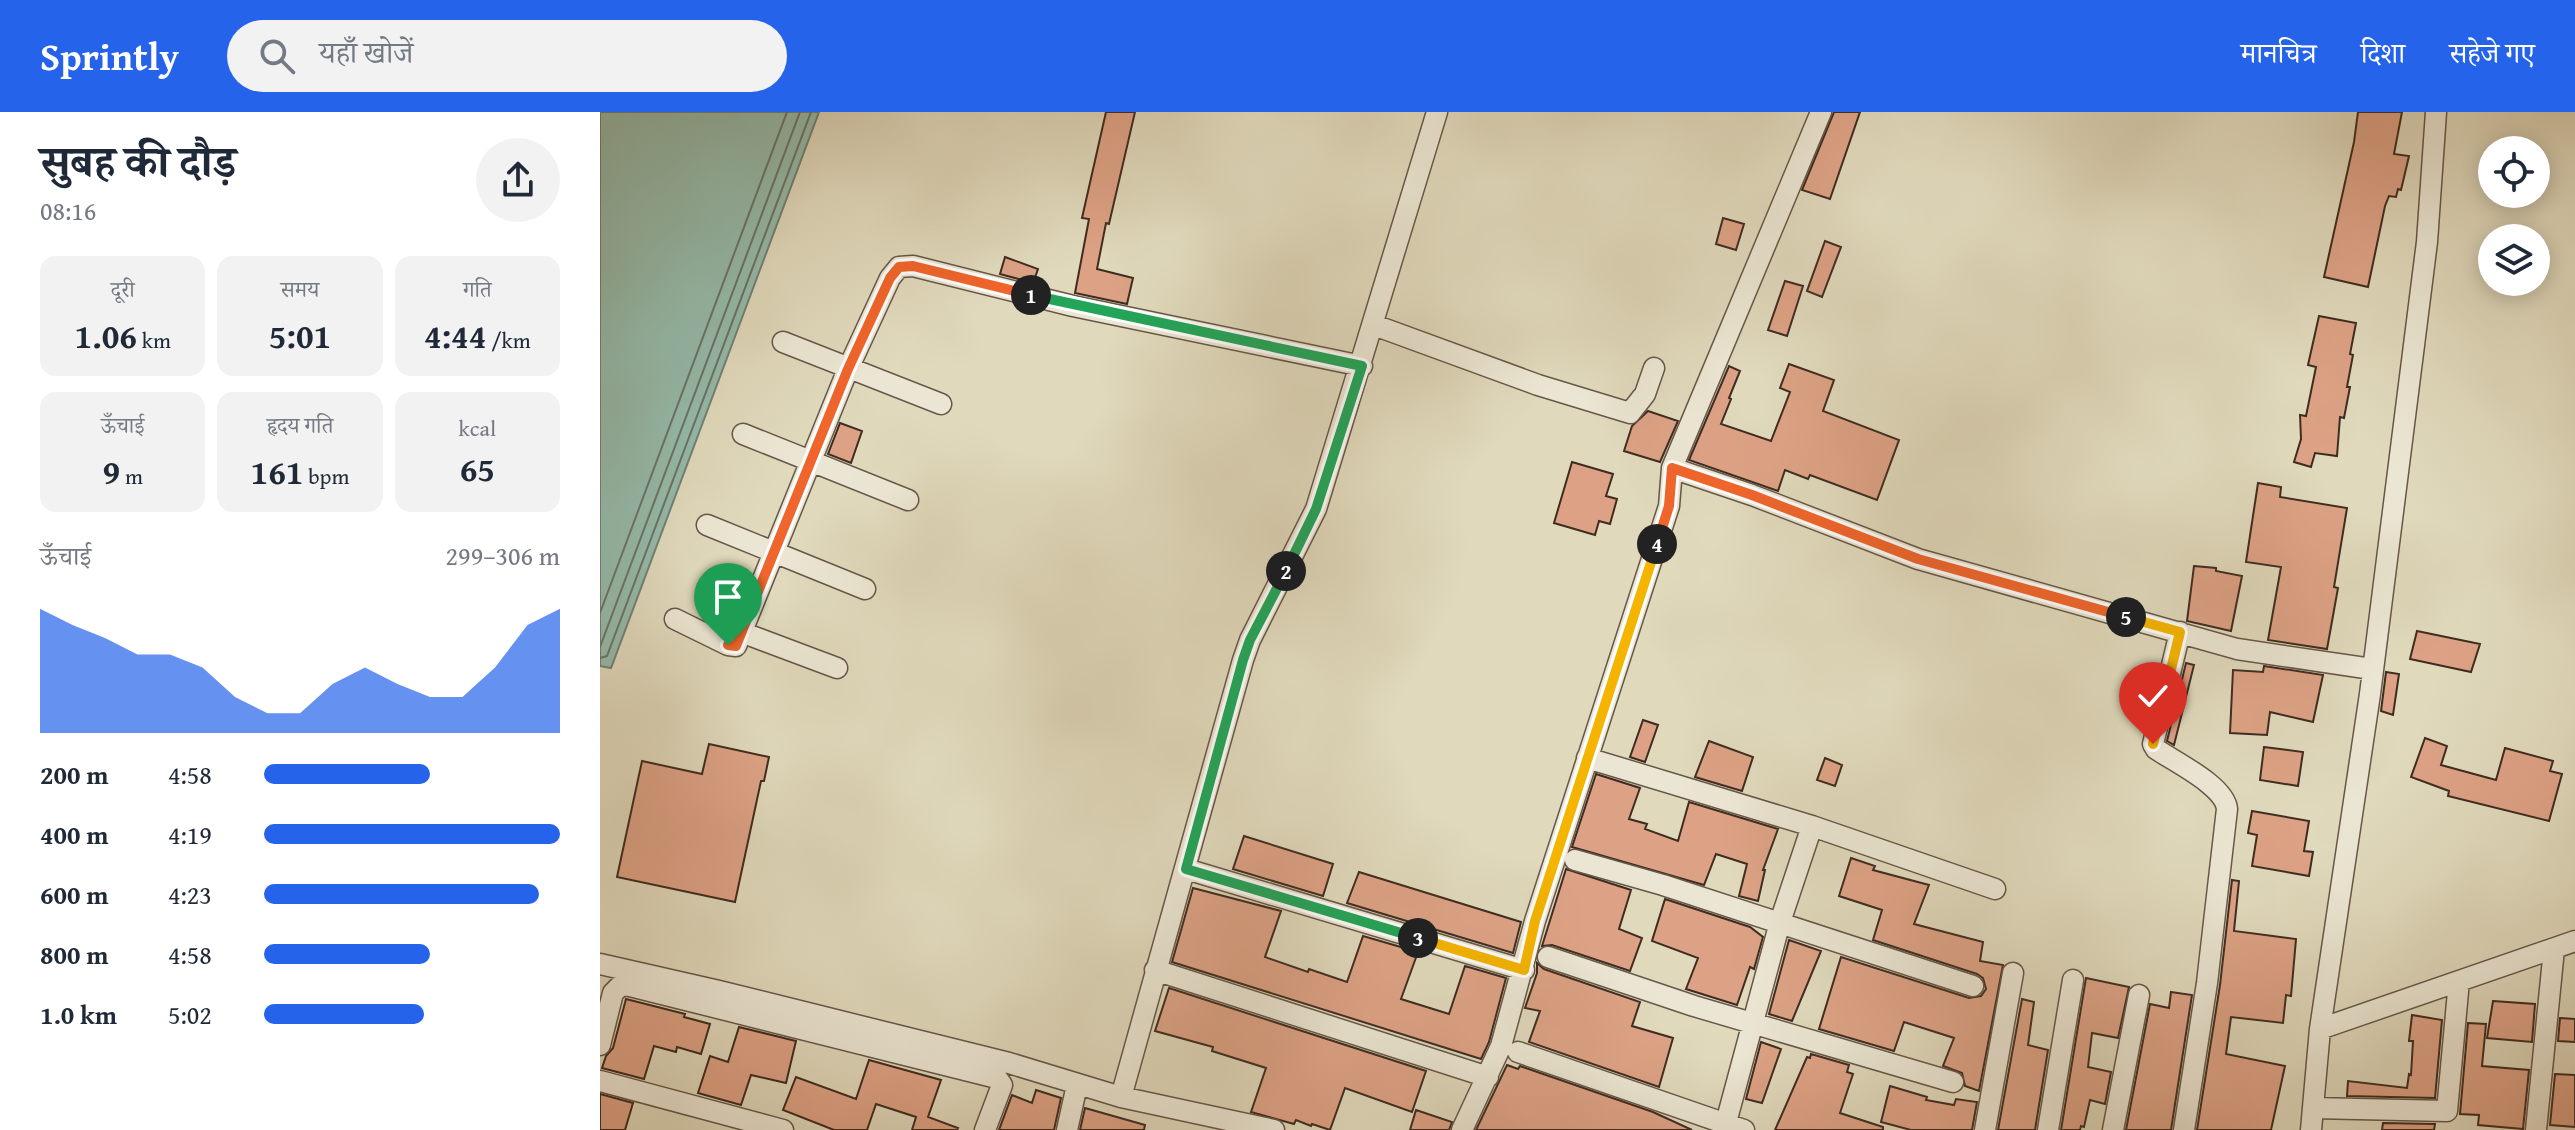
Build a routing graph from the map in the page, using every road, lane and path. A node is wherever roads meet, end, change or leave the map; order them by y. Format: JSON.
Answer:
{"nodes":[{"id":1,"x":1437,"y":112,"type":"edge"},
{"id":2,"x":1821,"y":112,"type":"edge"},
{"id":3,"x":2436,"y":112,"type":"edge"},
{"id":4,"x":1374,"y":325,"type":"junction"},
{"id":5,"x":783,"y":342,"type":"dead end"},
{"id":6,"x":1362,"y":366,"type":"junction"},
{"id":7,"x":1654,"y":368,"type":"dead end"},
{"id":8,"x":848,"y":369,"type":"junction"},
{"id":9,"x":941,"y":404,"type":"dead end"},
{"id":10,"x":743,"y":434,"type":"dead end"},
{"id":11,"x":810,"y":462,"type":"junction"},
{"id":12,"x":1672,"y":468,"type":"junction"},
{"id":13,"x":908,"y":500,"type":"dead end"},
{"id":14,"x":707,"y":525,"type":"dead end"},
{"id":15,"x":773,"y":553,"type":"junction"},
{"id":16,"x":865,"y":589,"type":"dead end"},
{"id":17,"x":675,"y":619,"type":"dead end"},
{"id":18,"x":741,"y":632,"type":"junction"},
{"id":19,"x":2180,"y":632,"type":"junction"},
{"id":20,"x":837,"y":668,"type":"dead end"},
{"id":21,"x":2372,"y":669,"type":"junction"},
{"id":22,"x":1587,"y":758,"type":"junction"},
{"id":23,"x":1812,"y":826,"type":"junction"},
{"id":24,"x":1575,"y":860,"type":"dead end"},
{"id":25,"x":1186,"y":869,"type":"junction"},
{"id":26,"x":1995,"y":889,"type":"dead end"},
{"id":27,"x":1780,"y":922,"type":"junction"},
{"id":28,"x":2575,"y":941,"type":"edge"},
{"id":29,"x":2554,"y":949,"type":"junction"},
{"id":30,"x":1548,"y":957,"type":"dead end"},
{"id":31,"x":600,"y":964,"type":"edge"},
{"id":32,"x":1155,"y":970,"type":"junction"},
{"id":33,"x":1524,"y":970,"type":"junction"},
{"id":34,"x":2013,"y":973,"type":"dead end"},
{"id":35,"x":2073,"y":980,"type":"dead end"},
{"id":36,"x":2459,"y":981,"type":"junction"},
{"id":37,"x":1973,"y":986,"type":"dead end"},
{"id":38,"x":2139,"y":995,"type":"dead end"},
{"id":39,"x":1752,"y":1023,"type":"junction"},
{"id":40,"x":2320,"y":1029,"type":"junction"},
{"id":41,"x":600,"y":1045,"type":"edge"},
{"id":42,"x":1518,"y":1052,"type":"dead end"},
{"id":43,"x":1488,"y":1077,"type":"junction"},
{"id":44,"x":600,"y":1081,"type":"edge"},
{"id":45,"x":1953,"y":1082,"type":"dead end"},
{"id":46,"x":1077,"y":1085,"type":"junction"},
{"id":47,"x":1121,"y":1097,"type":"junction"},
{"id":48,"x":2313,"y":1108,"type":"junction"},
{"id":49,"x":2446,"y":1120,"type":"edge"},
{"id":50,"x":1731,"y":1128,"type":"edge"},
{"id":51,"x":783,"y":1130,"type":"edge"},
{"id":52,"x":985,"y":1130,"type":"edge"},
{"id":53,"x":1067,"y":1130,"type":"edge"},
{"id":54,"x":1274,"y":1130,"type":"edge"},
{"id":55,"x":1462,"y":1130,"type":"edge"},
{"id":56,"x":1985,"y":1130,"type":"edge"},
{"id":57,"x":2048,"y":1130,"type":"edge"},
{"id":58,"x":2113,"y":1130,"type":"edge"},
{"id":59,"x":2184,"y":1130,"type":"edge"},
{"id":60,"x":2311,"y":1130,"type":"edge"},
{"id":61,"x":2536,"y":1130,"type":"edge"}],
"edges":[{"from":1,"to":4,"type":"street"},
{"from":2,"to":12,"type":"street"},
{"from":3,"to":21,"type":"street"},
{"from":4,"to":6,"type":"street"},
{"from":4,"to":7,"type":"street"},
{"from":5,"to":8,"type":"street"},
{"from":6,"to":8,"type":"street"},
{"from":6,"to":25,"type":"street"},
{"from":8,"to":9,"type":"street"},
{"from":8,"to":11,"type":"street"},
{"from":10,"to":11,"type":"street"},
{"from":11,"to":13,"type":"street"},
{"from":11,"to":15,"type":"street"},
{"from":12,"to":19,"type":"street"},
{"from":12,"to":22,"type":"street"},
{"from":14,"to":15,"type":"street"},
{"from":15,"to":16,"type":"street"},
{"from":15,"to":18,"type":"street"},
{"from":17,"to":18,"type":"street"},
{"from":18,"to":20,"type":"street"},
{"from":19,"to":21,"type":"street"},
{"from":19,"to":59,"type":"street"},
{"from":21,"to":40,"type":"street"},
{"from":22,"to":23,"type":"street"},
{"from":22,"to":33,"type":"street"},
{"from":23,"to":26,"type":"street"},
{"from":23,"to":27,"type":"street"},
{"from":24,"to":27,"type":"street"},
{"from":25,"to":32,"type":"street"},
{"from":25,"to":33,"type":"street"},
{"from":27,"to":37,"type":"street"},
{"from":27,"to":39,"type":"street"},
{"from":28,"to":29,"type":"street"},
{"from":29,"to":36,"type":"street"},
{"from":29,"to":61,"type":"street"},
{"from":30,"to":39,"type":"street"},
{"from":31,"to":46,"type":"street"},
{"from":32,"to":43,"type":"street"},
{"from":32,"to":47,"type":"street"},
{"from":33,"to":43,"type":"street"},
{"from":34,"to":56,"type":"street"},
{"from":35,"to":57,"type":"street"},
{"from":36,"to":40,"type":"street"},
{"from":36,"to":49,"type":"street"},
{"from":38,"to":58,"type":"street"},
{"from":39,"to":45,"type":"street"},
{"from":39,"to":50,"type":"street"},
{"from":40,"to":48,"type":"street"},
{"from":41,"to":52,"type":"street"},
{"from":42,"to":50,"type":"street"},
{"from":43,"to":55,"type":"street"},
{"from":44,"to":51,"type":"street"},
{"from":46,"to":47,"type":"street"},
{"from":46,"to":53,"type":"street"},
{"from":47,"to":54,"type":"street"},
{"from":48,"to":49,"type":"street"},
{"from":48,"to":60,"type":"street"}]}
